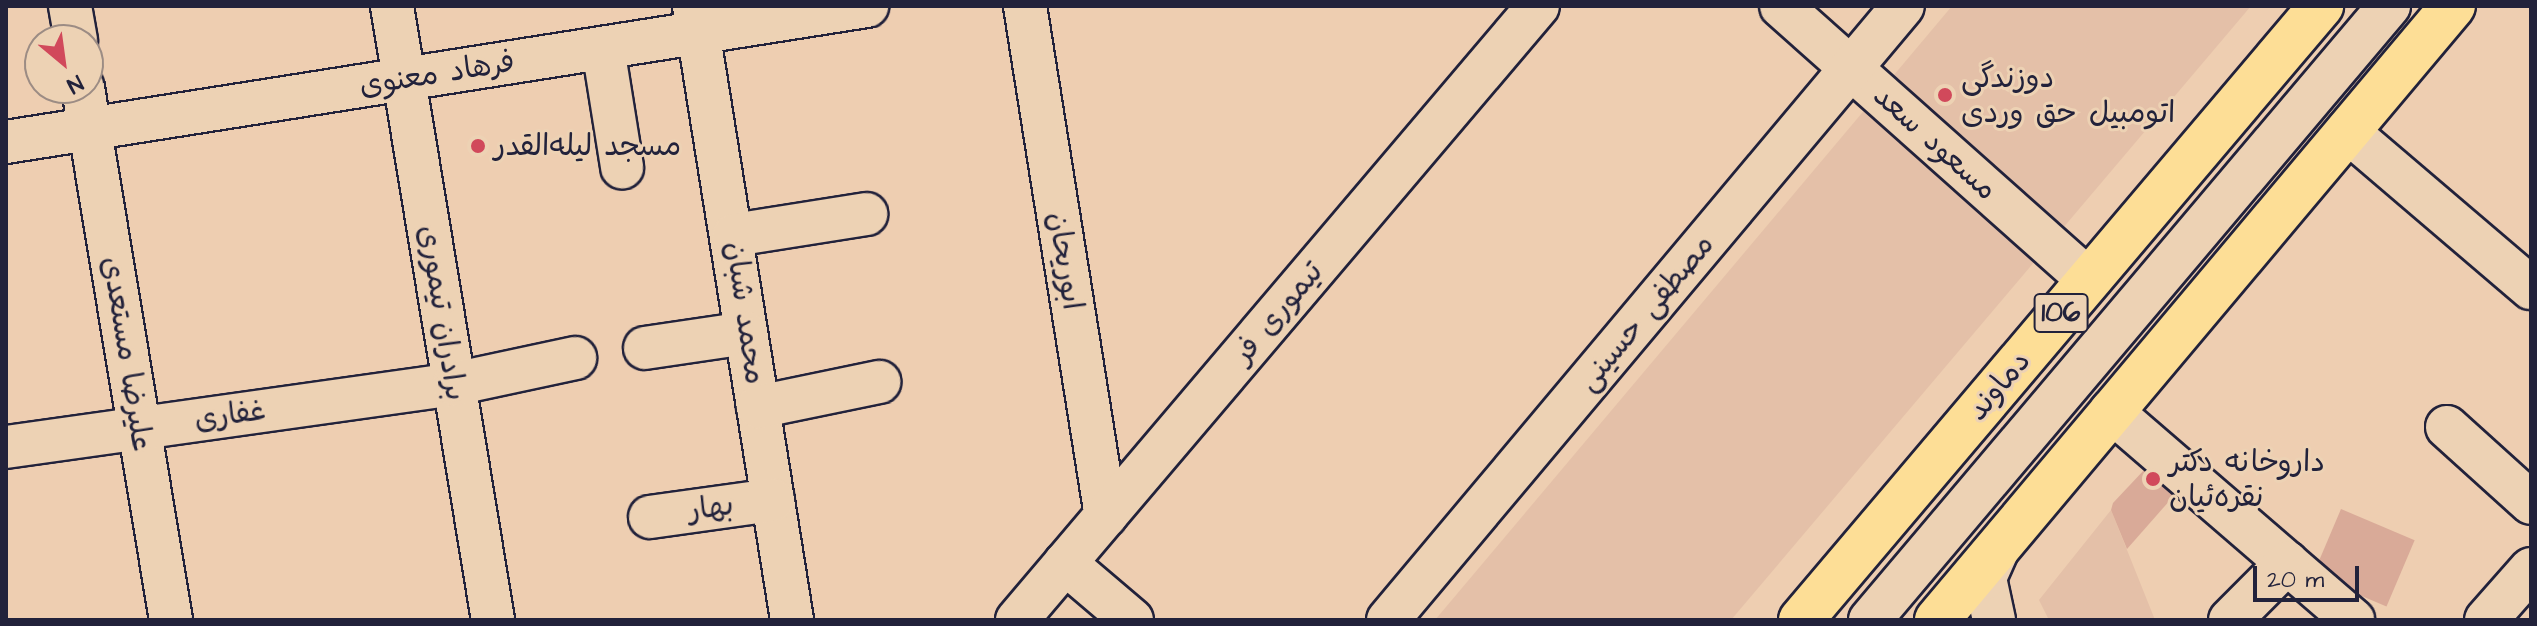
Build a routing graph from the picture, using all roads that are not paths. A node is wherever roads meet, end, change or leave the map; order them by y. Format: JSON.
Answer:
{"nodes":[{"id":1,"x":392,"y":6,"type":"edge"},
{"id":2,"x":867,"y":6,"type":"edge"},
{"id":3,"x":1025,"y":6,"type":"edge"},
{"id":4,"x":1538,"y":6,"type":"edge"},
{"id":5,"x":1781,"y":6,"type":"edge"},
{"id":6,"x":1903,"y":6,"type":"edge"},
{"id":7,"x":2321,"y":6,"type":"edge"},
{"id":8,"x":2361,"y":6,"type":"edge"},
{"id":9,"x":2389,"y":6,"type":"edge"},
{"id":10,"x":2453,"y":6,"type":"edge"},
{"id":11,"x":824,"y":9,"type":"edge"},
{"id":12,"x":696,"y":19,"type":"edge"},
{"id":13,"x":603,"y":48,"type":"junction"},
{"id":14,"x":1851,"y":68,"type":"junction"},
{"id":15,"x":404,"y":80,"type":"junction"},
{"id":16,"x":86,"y":104,"type":"edge"},
{"id":17,"x":90,"y":129,"type":"junction"},
{"id":18,"x":2347,"y":131,"type":"junction"},
{"id":19,"x":6,"y":142,"type":"edge"},
{"id":20,"x":622,"y":167,"type":"dead end"},
{"id":21,"x":866,"y":214,"type":"dead end"},
{"id":22,"x":734,"y":235,"type":"junction"},
{"id":23,"x":2089,"y":280,"type":"junction"},
{"id":24,"x":2531,"y":288,"type":"edge"},
{"id":25,"x":746,"y":333,"type":"junction"},
{"id":26,"x":645,"y":348,"type":"dead end"},
{"id":27,"x":575,"y":358,"type":"dead end"},
{"id":28,"x":879,"y":382,"type":"dead end"},
{"id":29,"x":454,"y":384,"type":"junction"},
{"id":30,"x":758,"y":407,"type":"junction"},
{"id":31,"x":2111,"y":411,"type":"junction"},
{"id":32,"x":2447,"y":427,"type":"dead end"},
{"id":33,"x":140,"y":428,"type":"junction"},
{"id":34,"x":6,"y":447,"type":"edge"},
{"id":35,"x":773,"y":500,"type":"junction"},
{"id":36,"x":2531,"y":503,"type":"edge"},
{"id":37,"x":1106,"y":516,"type":"junction"},
{"id":38,"x":650,"y":517,"type":"dead end"},
{"id":39,"x":1998,"y":549,"type":"junction"},
{"id":40,"x":1065,"y":563,"type":"junction"},
{"id":41,"x":2287,"y":563,"type":"junction"},
{"id":42,"x":2531,"y":569,"type":"edge"},
{"id":43,"x":171,"y":620,"type":"edge"},
{"id":44,"x":493,"y":620,"type":"edge"},
{"id":45,"x":792,"y":620,"type":"edge"},
{"id":46,"x":1017,"y":620,"type":"edge"},
{"id":47,"x":1132,"y":620,"type":"edge"},
{"id":48,"x":1388,"y":620,"type":"edge"},
{"id":49,"x":1801,"y":620,"type":"edge"},
{"id":50,"x":1844,"y":620,"type":"edge"},
{"id":51,"x":1870,"y":620,"type":"edge"},
{"id":52,"x":1937,"y":620,"type":"edge"},
{"id":53,"x":1994,"y":620,"type":"edge"},
{"id":54,"x":2230,"y":620,"type":"edge"},
{"id":55,"x":2353,"y":620,"type":"edge"},
{"id":56,"x":2486,"y":620,"type":"edge"}],
"edges":[{"from":1,"to":15,"type":"street","name":"برادران تیموری"},
{"from":2,"to":11,"type":"street","name":"فرهاد معنوی"},
{"from":3,"to":37,"type":"street","name":"ابوریحان"},
{"from":4,"to":37,"type":"street","name":"تیموری فر"},
{"from":5,"to":14,"type":"street","name":"مسعود سعد"},
{"from":6,"to":14,"type":"street","name":"مصطفی حسینی"},
{"from":7,"to":23,"type":"main road","name":"دماوند","number":"106"},
{"from":8,"to":50,"type":"street"},
{"from":9,"to":51,"type":"street"},
{"from":10,"to":18,"type":"main road"},
{"from":11,"to":12,"type":"street","name":"فرهاد معنوی"},
{"from":12,"to":13,"type":"street","name":"فرهاد معنوی"},
{"from":12,"to":22,"type":"street","name":"محمد شبان"},
{"from":13,"to":15,"type":"street","name":"فرهاد معنوی"},
{"from":13,"to":20,"type":"street"},
{"from":14,"to":23,"type":"street","name":"مسعود سعد"},
{"from":14,"to":48,"type":"street","name":"مصطفی حسینی"},
{"from":15,"to":17,"type":"street","name":"فرهاد معنوی"},
{"from":15,"to":29,"type":"street","name":"برادران تیموری"},
{"from":16,"to":17,"type":"street","name":"علیرضا مستعدی"},
{"from":17,"to":19,"type":"street","name":"فرهاد معنوی"},
{"from":17,"to":33,"type":"street","name":"علیرضا مستعدی"},
{"from":18,"to":24,"type":"street"},
{"from":18,"to":31,"type":"main road"},
{"from":21,"to":22,"type":"street"},
{"from":22,"to":25,"type":"street","name":"محمد شبان"},
{"from":23,"to":49,"type":"main road","name":"دماوند","number":"106"},
{"from":25,"to":26,"type":"street"},
{"from":25,"to":30,"type":"street","name":"محمد شبان"},
{"from":27,"to":29,"type":"street","name":"غفاری"},
{"from":28,"to":30,"type":"street"},
{"from":29,"to":33,"type":"street","name":"غفاری"},
{"from":29,"to":44,"type":"street","name":"برادران تیموری"},
{"from":30,"to":35,"type":"street","name":"محمد شبان"},
{"from":31,"to":39,"type":"main road"},
{"from":31,"to":41,"type":"street"},
{"from":32,"to":36,"type":"street"},
{"from":33,"to":34,"type":"street","name":"غفاری"},
{"from":33,"to":43,"type":"street","name":"علیرضا مستعدی"},
{"from":35,"to":38,"type":"street","name":"بهار"},
{"from":35,"to":45,"type":"street","name":"محمد شبان"},
{"from":37,"to":40,"type":"street","name":"تیموری فر"},
{"from":39,"to":52,"type":"main road"},
{"from":39,"to":53,"type":"street"},
{"from":40,"to":46,"type":"street","name":"تیموری فر"},
{"from":40,"to":47,"type":"street"},
{"from":41,"to":54,"type":"street"},
{"from":41,"to":55,"type":"street"},
{"from":42,"to":56,"type":"street"}]}
